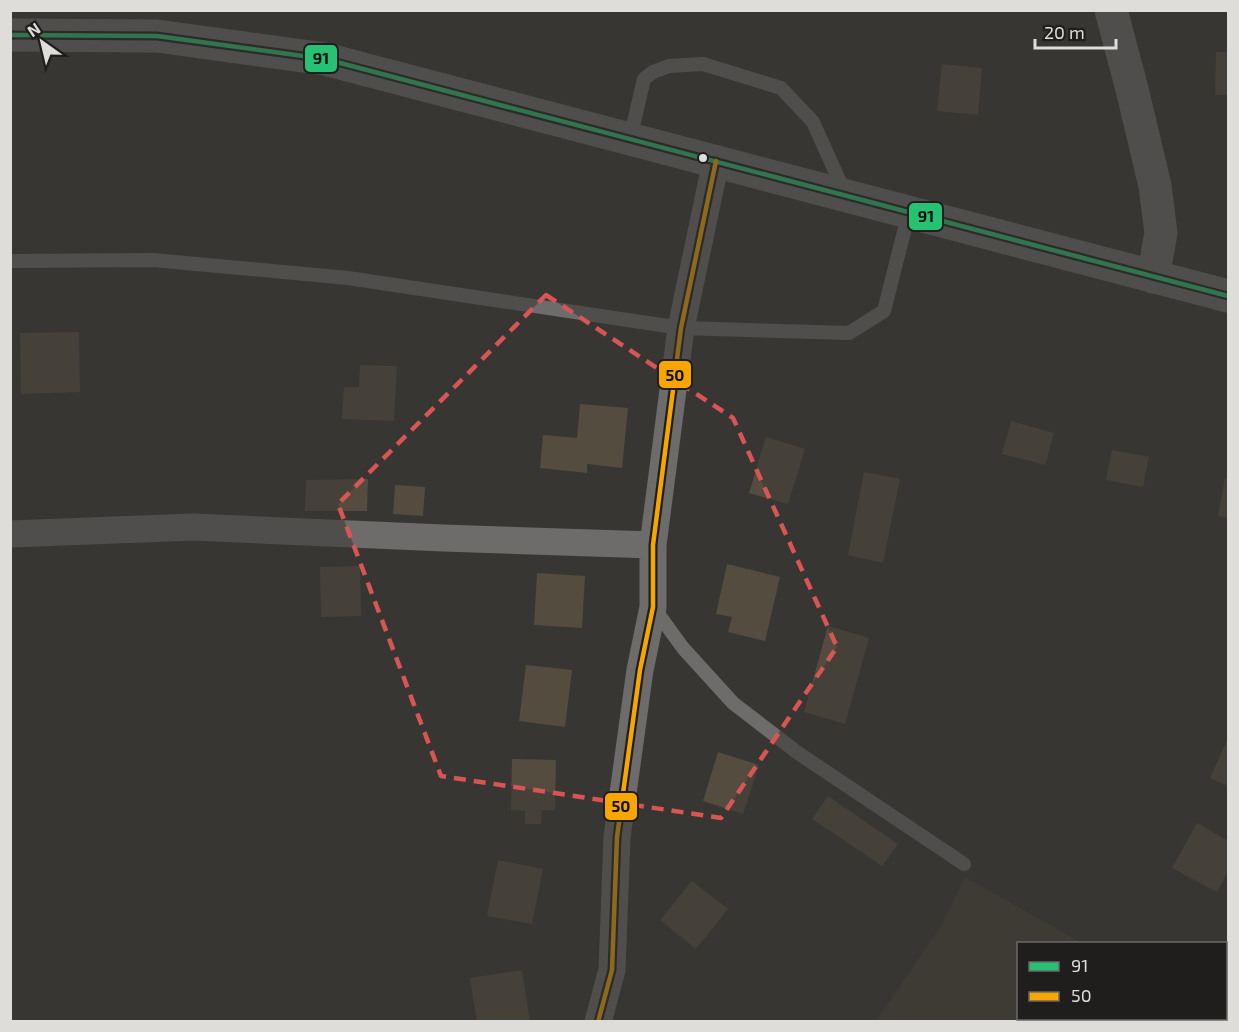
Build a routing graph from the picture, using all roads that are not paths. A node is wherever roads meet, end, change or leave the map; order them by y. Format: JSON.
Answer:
{"nodes":[{"id":1,"x":1111,"y":10,"type":"edge"},
{"id":2,"x":10,"y":35,"type":"edge"},
{"id":3,"x":630,"y":139,"type":"junction"},
{"id":4,"x":716,"y":161,"type":"junction"},
{"id":5,"x":847,"y":196,"type":"junction"},
{"id":6,"x":909,"y":212,"type":"junction"},
{"id":7,"x":10,"y":261,"type":"edge"},
{"id":8,"x":1153,"y":277,"type":"junction"},
{"id":9,"x":1228,"y":296,"type":"edge"},
{"id":10,"x":681,"y":328,"type":"junction"},
{"id":11,"x":10,"y":534,"type":"edge"},
{"id":12,"x":653,"y":545,"type":"junction"},
{"id":13,"x":653,"y":607,"type":"junction"},
{"id":14,"x":964,"y":864,"type":"dead end"},
{"id":15,"x":598,"y":1022,"type":"edge"}],
"edges":[{"from":1,"to":8,"type":"street"},
{"from":2,"to":3,"type":"main road"},
{"from":3,"to":4,"type":"main road"},
{"from":3,"to":5,"type":"lane"},
{"from":4,"to":5,"type":"main road"},
{"from":4,"to":10,"type":"street"},
{"from":5,"to":6,"type":"main road"},
{"from":6,"to":8,"type":"main road"},
{"from":6,"to":10,"type":"lane"},
{"from":7,"to":10,"type":"lane"},
{"from":8,"to":9,"type":"main road"},
{"from":10,"to":12,"type":"street"},
{"from":11,"to":12,"type":"street"},
{"from":12,"to":13,"type":"street"},
{"from":13,"to":14,"type":"lane"},
{"from":13,"to":15,"type":"street"}]}
